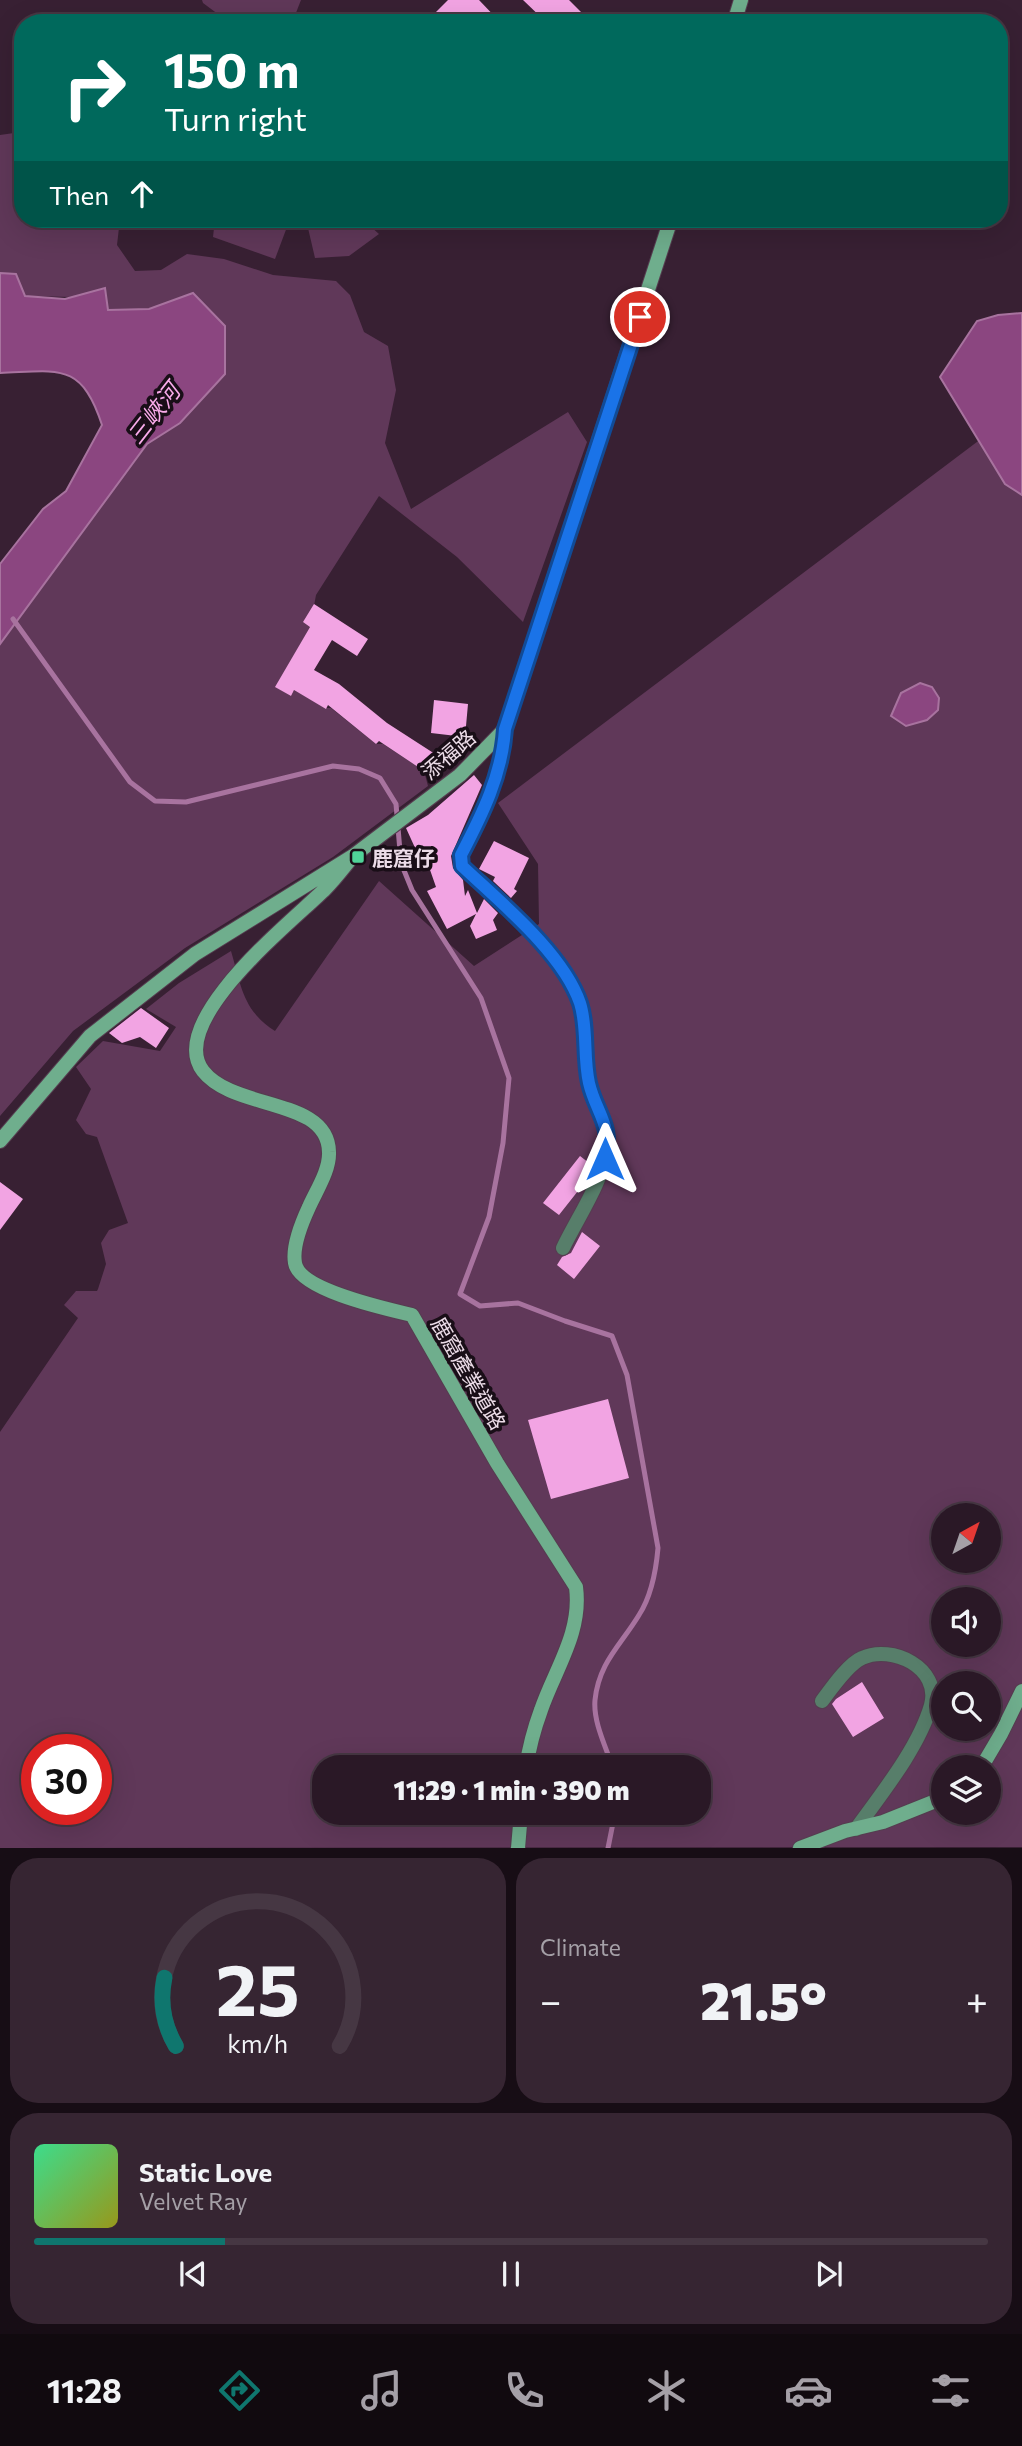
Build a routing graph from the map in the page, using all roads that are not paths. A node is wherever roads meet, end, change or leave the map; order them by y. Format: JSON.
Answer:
{"nodes":[{"id":1,"x":668,"y":228,"type":"edge"},
{"id":2,"x":505,"y":729,"type":"junction"},
{"id":3,"x":353,"y":856,"type":"junction"},
{"id":4,"x":0,"y":1141,"type":"edge"},
{"id":5,"x":563,"y":1248,"type":"dead end"},
{"id":6,"x":1022,"y":1691,"type":"edge"},
{"id":7,"x":822,"y":1701,"type":"dead end"},
{"id":8,"x":529,"y":1755,"type":"edge"},
{"id":9,"x":989,"y":1755,"type":"edge"},
{"id":10,"x":931,"y":1803,"type":"edge"},
{"id":11,"x":520,"y":1825,"type":"edge"},
{"id":12,"x":856,"y":1829,"type":"junction"},
{"id":13,"x":518,"y":1847,"type":"edge"},
{"id":14,"x":800,"y":1847,"type":"edge"}],
"edges":[{"from":1,"to":2,"type":"street","name":"添福路"},
{"from":2,"to":3,"type":"street","name":"添福路"},
{"from":2,"to":5,"type":"street"},
{"from":3,"to":4,"type":"street","name":"添福路"},
{"from":3,"to":8,"type":"street","name":"鹿窟產業道路"},
{"from":6,"to":9,"type":"street"},
{"from":7,"to":12,"type":"street"},
{"from":10,"to":12,"type":"street"},
{"from":11,"to":13,"type":"street"},
{"from":12,"to":14,"type":"street"}]}
